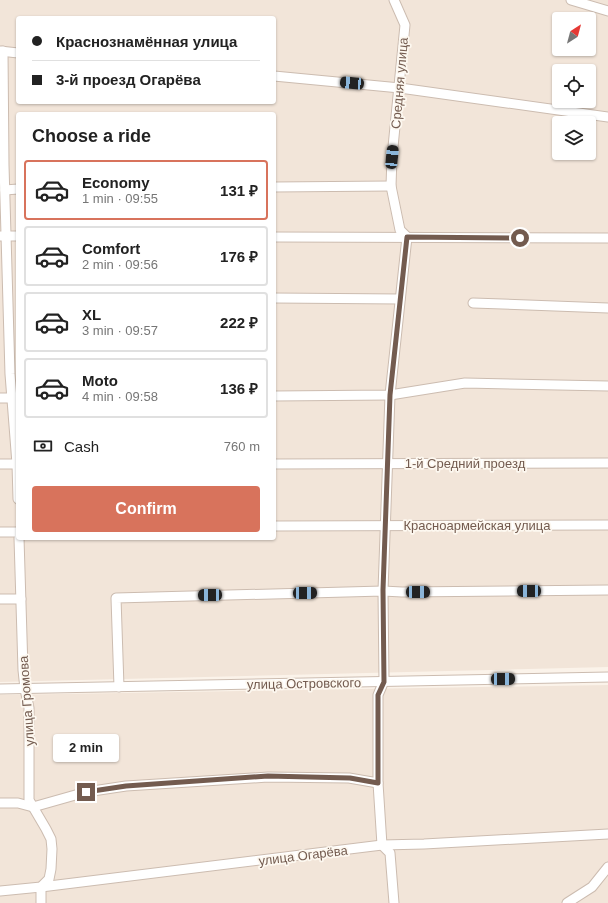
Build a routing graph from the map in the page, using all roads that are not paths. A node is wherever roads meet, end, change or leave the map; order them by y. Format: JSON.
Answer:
{"nodes":[{"id":1,"x":394,"y":0,"type":"edge"},
{"id":2,"x":571,"y":0,"type":"edge"},
{"id":3,"x":608,"y":11,"type":"edge"},
{"id":4,"x":2,"y":51,"type":"edge"},
{"id":5,"x":16,"y":53,"type":"edge"},
{"id":6,"x":276,"y":76,"type":"edge"},
{"id":7,"x":400,"y":88,"type":"junction"},
{"id":8,"x":608,"y":117,"type":"edge"},
{"id":9,"x":2,"y":165,"type":"edge"},
{"id":10,"x":391,"y":186,"type":"junction"},
{"id":11,"x":276,"y":187,"type":"edge"},
{"id":12,"x":16,"y":189,"type":"edge"},
{"id":13,"x":5,"y":190,"type":"junction"},
{"id":14,"x":3,"y":236,"type":"edge"},
{"id":15,"x":16,"y":236,"type":"edge"},
{"id":16,"x":276,"y":237,"type":"edge"},
{"id":17,"x":407,"y":237,"type":"junction"},
{"id":18,"x":608,"y":238,"type":"edge"},
{"id":19,"x":8,"y":297,"type":"junction"},
{"id":20,"x":16,"y":297,"type":"edge"},
{"id":21,"x":276,"y":298,"type":"edge"},
{"id":22,"x":400,"y":298,"type":"junction"},
{"id":23,"x":473,"y":303,"type":"dead end"},
{"id":24,"x":608,"y":308,"type":"edge"},
{"id":25,"x":608,"y":386,"type":"edge"},
{"id":26,"x":390,"y":395,"type":"junction"},
{"id":27,"x":276,"y":396,"type":"edge"},
{"id":28,"x":0,"y":398,"type":"edge"},
{"id":29,"x":15,"y":398,"type":"edge"},
{"id":30,"x":16,"y":432,"type":"edge"},
{"id":31,"x":387,"y":463,"type":"junction"},
{"id":32,"x":608,"y":463,"type":"edge"},
{"id":33,"x":0,"y":464,"type":"edge"},
{"id":34,"x":276,"y":464,"type":"edge"},
{"id":35,"x":16,"y":466,"type":"edge"},
{"id":36,"x":386,"y":525,"type":"junction"},
{"id":37,"x":608,"y":525,"type":"edge"},
{"id":38,"x":276,"y":526,"type":"edge"},
{"id":39,"x":0,"y":532,"type":"edge"},
{"id":40,"x":16,"y":532,"type":"edge"},
{"id":41,"x":19,"y":540,"type":"edge"},
{"id":42,"x":383,"y":590,"type":"junction"},
{"id":43,"x":608,"y":590,"type":"edge"},
{"id":44,"x":0,"y":599,"type":"edge"},
{"id":45,"x":21,"y":599,"type":"junction"},
{"id":46,"x":608,"y":677,"type":"edge"},
{"id":47,"x":384,"y":682,"type":"junction"},
{"id":48,"x":119,"y":688,"type":"junction"},
{"id":49,"x":0,"y":689,"type":"edge"},
{"id":50,"x":25,"y":689,"type":"junction"},
{"id":51,"x":378,"y":783,"type":"junction"},
{"id":52,"x":0,"y":803,"type":"edge"},
{"id":53,"x":33,"y":807,"type":"junction"},
{"id":54,"x":608,"y":834,"type":"edge"},
{"id":55,"x":382,"y":845,"type":"junction"},
{"id":56,"x":608,"y":867,"type":"edge"},
{"id":57,"x":41,"y":887,"type":"junction"},
{"id":58,"x":0,"y":890,"type":"edge"},
{"id":59,"x":41,"y":903,"type":"edge"},
{"id":60,"x":394,"y":903,"type":"edge"},
{"id":61,"x":567,"y":903,"type":"edge"}],
"edges":[{"from":1,"to":7,"type":"street","name":"Средняя улица"},
{"from":2,"to":3,"type":"street"},
{"from":4,"to":5,"type":"street"},
{"from":4,"to":9,"type":"street"},
{"from":6,"to":7,"type":"street"},
{"from":7,"to":8,"type":"street"},
{"from":7,"to":10,"type":"street","name":"Средняя улица"},
{"from":9,"to":13,"type":"street"},
{"from":10,"to":11,"type":"street"},
{"from":10,"to":17,"type":"street","name":"Средняя улица"},
{"from":12,"to":13,"type":"street"},
{"from":13,"to":14,"type":"street"},
{"from":14,"to":15,"type":"street"},
{"from":14,"to":19,"type":"street"},
{"from":16,"to":17,"type":"street"},
{"from":17,"to":18,"type":"street"},
{"from":17,"to":22,"type":"street"},
{"from":19,"to":20,"type":"street"},
{"from":19,"to":29,"type":"street"},
{"from":21,"to":22,"type":"street"},
{"from":22,"to":26,"type":"street"},
{"from":23,"to":24,"type":"street"},
{"from":25,"to":26,"type":"street"},
{"from":26,"to":27,"type":"street"},
{"from":26,"to":31,"type":"street"},
{"from":28,"to":29,"type":"street"},
{"from":29,"to":30,"type":"street"},
{"from":31,"to":32,"type":"street","name":"1-й Средний проезд"},
{"from":31,"to":34,"type":"street","name":"1-й Средний проезд"},
{"from":31,"to":36,"type":"street"},
{"from":33,"to":35,"type":"street"},
{"from":36,"to":37,"type":"street","name":"Красноармейская улица"},
{"from":36,"to":38,"type":"street","name":"Красноармейская улица"},
{"from":36,"to":42,"type":"street"},
{"from":39,"to":40,"type":"street"},
{"from":41,"to":45,"type":"street","name":"улица Громова"},
{"from":42,"to":43,"type":"street"},
{"from":42,"to":47,"type":"street"},
{"from":42,"to":48,"type":"street"},
{"from":44,"to":45,"type":"street"},
{"from":45,"to":50,"type":"street","name":"улица Громова"},
{"from":46,"to":47,"type":"street","name":"улица Островского"},
{"from":47,"to":48,"type":"street","name":"улица Островского"},
{"from":47,"to":51,"type":"street"},
{"from":48,"to":50,"type":"street","name":"улица Островского"},
{"from":49,"to":50,"type":"street","name":"улица Островского"},
{"from":50,"to":53,"type":"street","name":"улица Громова"},
{"from":51,"to":53,"type":"street"},
{"from":51,"to":55,"type":"street"},
{"from":52,"to":53,"type":"street"},
{"from":53,"to":57,"type":"street","name":"улица Громова"},
{"from":54,"to":55,"type":"street","name":"улица Огарёва"},
{"from":55,"to":57,"type":"street","name":"улица Огарёва"},
{"from":55,"to":60,"type":"street"},
{"from":56,"to":61,"type":"street"},
{"from":57,"to":58,"type":"street","name":"улица Огарёва"},
{"from":57,"to":59,"type":"street"}]}
